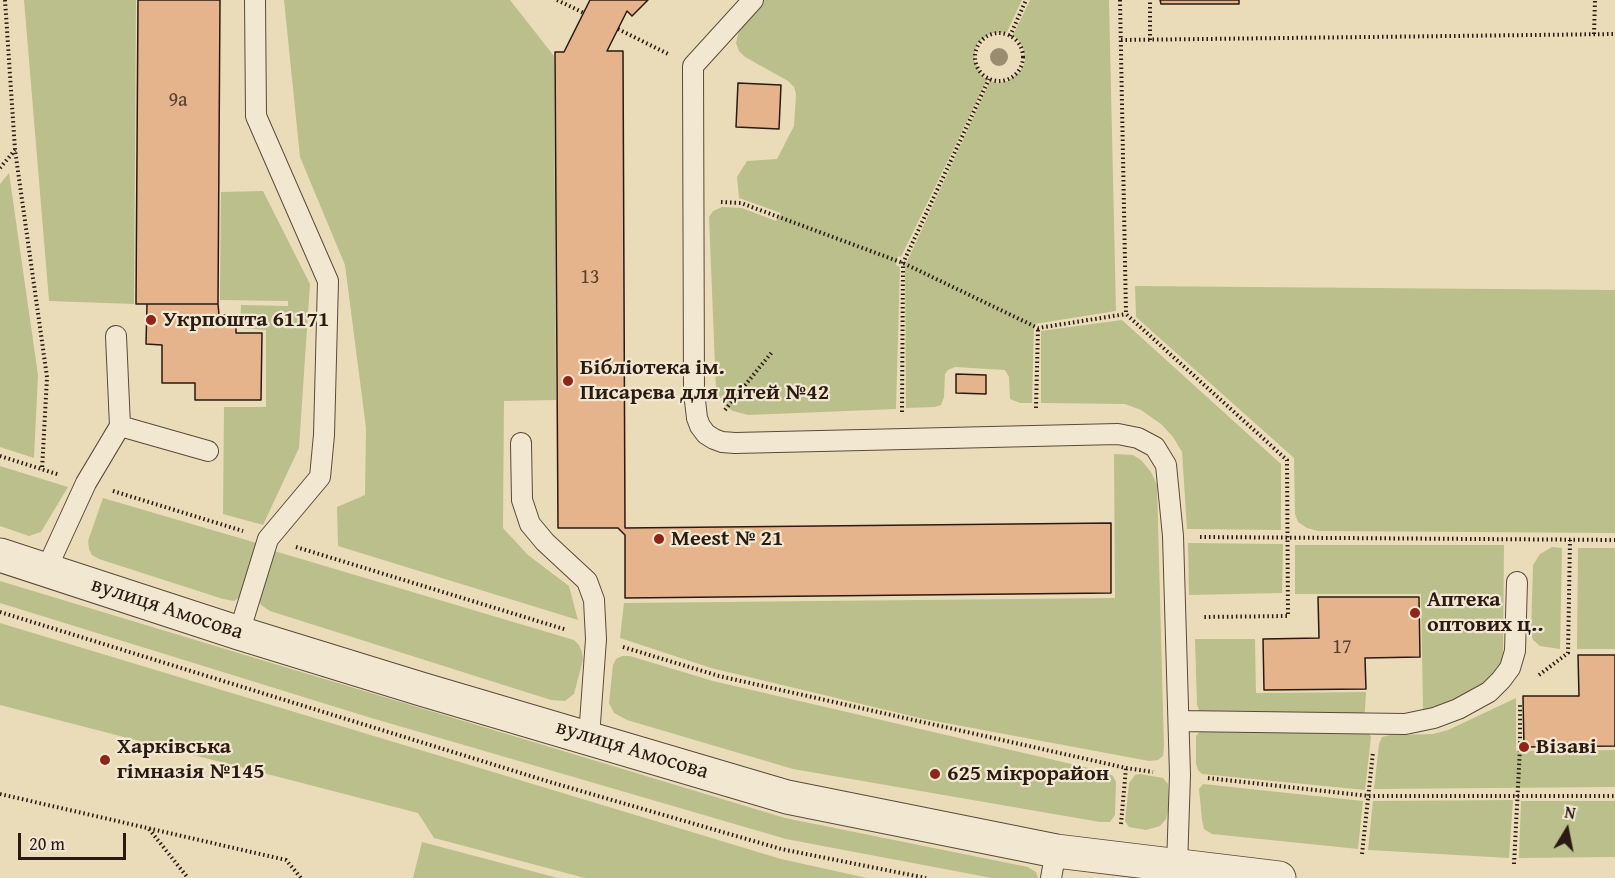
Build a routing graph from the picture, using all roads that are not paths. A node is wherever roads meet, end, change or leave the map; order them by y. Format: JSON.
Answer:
{"nodes":[{"id":1,"x":255,"y":0,"type":"edge"},
{"id":2,"x":753,"y":0,"type":"edge"},
{"id":3,"x":116,"y":336,"type":"dead end"},
{"id":4,"x":120,"y":426,"type":"junction"},
{"id":5,"x":521,"y":443,"type":"dead end"},
{"id":6,"x":208,"y":451,"type":"dead end"},
{"id":7,"x":0,"y":555,"type":"edge"},
{"id":8,"x":46,"y":570,"type":"junction"},
{"id":9,"x":1517,"y":582,"type":"dead end"},
{"id":10,"x":239,"y":633,"type":"junction"},
{"id":11,"x":1179,"y":721,"type":"junction"},
{"id":12,"x":589,"y":737,"type":"junction"},
{"id":13,"x":1054,"y":864,"type":"edge"},
{"id":14,"x":1177,"y":866,"type":"junction"},
{"id":15,"x":1279,"y":878,"type":"edge"}],
"edges":[{"from":1,"to":10,"type":"lane"},
{"from":2,"to":11,"type":"lane"},
{"from":3,"to":4,"type":"lane"},
{"from":4,"to":6,"type":"lane"},
{"from":4,"to":8,"type":"lane"},
{"from":5,"to":12,"type":"lane"},
{"from":7,"to":8,"type":"street","name":"вулиця Амосова"},
{"from":8,"to":10,"type":"street","name":"вулиця Амосова"},
{"from":9,"to":11,"type":"lane"},
{"from":10,"to":12,"type":"street","name":"вулиця Амосова"},
{"from":11,"to":14,"type":"lane"},
{"from":12,"to":13,"type":"street","name":"вулиця Амосова"},
{"from":13,"to":14,"type":"street","name":"вулиця Амосова"},
{"from":14,"to":15,"type":"street","name":"вулиця Амосова"}]}
